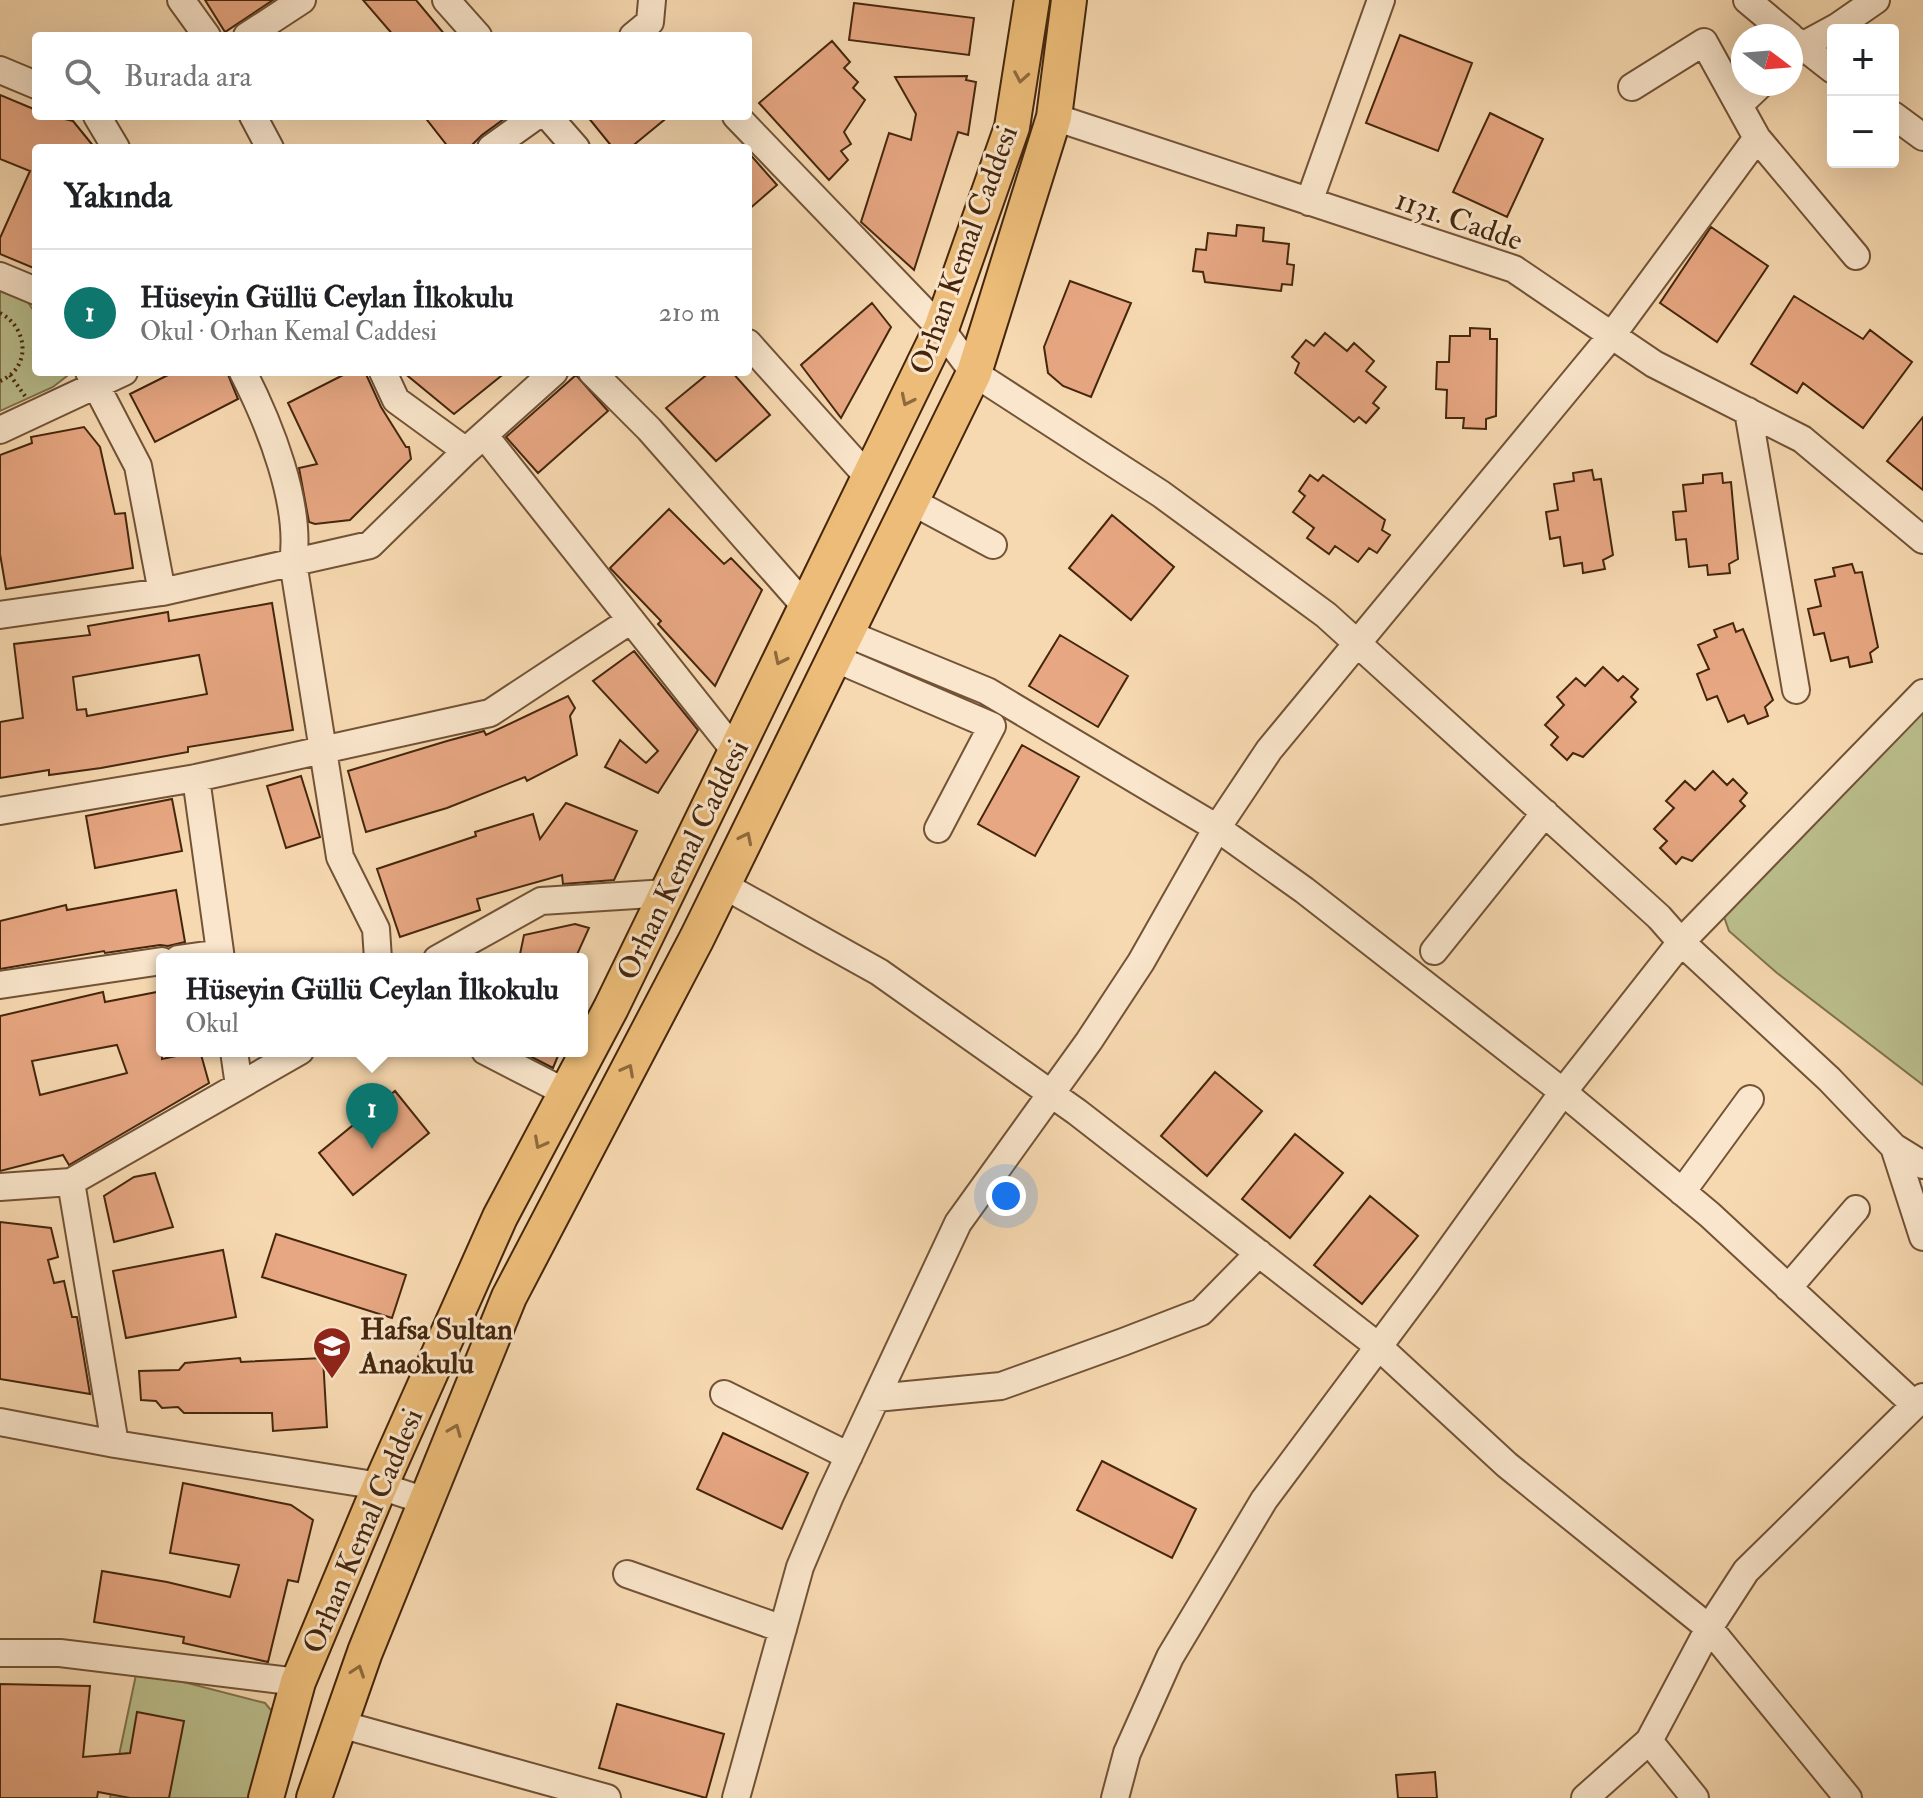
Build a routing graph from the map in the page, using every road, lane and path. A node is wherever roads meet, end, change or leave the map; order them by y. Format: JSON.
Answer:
{"nodes":[{"id":1,"x":181,"y":0,"type":"edge"},
{"id":2,"x":302,"y":0,"type":"edge"},
{"id":3,"x":446,"y":0,"type":"edge"},
{"id":4,"x":1032,"y":0,"type":"edge"},
{"id":5,"x":1069,"y":0,"type":"edge"},
{"id":6,"x":1381,"y":0,"type":"edge"},
{"id":7,"x":1747,"y":0,"type":"edge"},
{"id":8,"x":1876,"y":0,"type":"edge"},
{"id":9,"x":1772,"y":24,"type":"edge"},
{"id":10,"x":204,"y":32,"type":"edge"},
{"id":11,"x":253,"y":32,"type":"edge"},
{"id":12,"x":474,"y":32,"type":"edge"},
{"id":13,"x":1803,"y":40,"type":"edge"},
{"id":14,"x":1803,"y":50,"type":"edge"},
{"id":15,"x":1827,"y":66,"type":"edge"},
{"id":16,"x":0,"y":70,"type":"edge"},
{"id":17,"x":32,"y":83,"type":"edge"},
{"id":18,"x":1632,"y":87,"type":"dead end"},
{"id":19,"x":1748,"y":96,"type":"edge"},
{"id":20,"x":1739,"y":105,"type":"junction"},
{"id":21,"x":1054,"y":117,"type":"junction"},
{"id":22,"x":1899,"y":119,"type":"edge"},
{"id":23,"x":102,"y":120,"type":"edge"},
{"id":24,"x":255,"y":120,"type":"edge"},
{"id":25,"x":530,"y":120,"type":"edge"},
{"id":26,"x":552,"y":120,"type":"edge"},
{"id":27,"x":740,"y":120,"type":"edge"},
{"id":28,"x":1923,"y":137,"type":"edge"},
{"id":29,"x":1757,"y":138,"type":"junction"},
{"id":30,"x":114,"y":144,"type":"edge"},
{"id":31,"x":268,"y":144,"type":"edge"},
{"id":32,"x":497,"y":144,"type":"edge"},
{"id":33,"x":572,"y":144,"type":"edge"},
{"id":34,"x":1309,"y":202,"type":"junction"},
{"id":35,"x":1856,"y":256,"type":"dead end"},
{"id":36,"x":0,"y":276,"type":"edge"},
{"id":37,"x":32,"y":289,"type":"edge"},
{"id":38,"x":0,"y":313,"type":"edge"},
{"id":39,"x":941,"y":329,"type":"junction"},
{"id":40,"x":1612,"y":335,"type":"junction"},
{"id":41,"x":752,"y":347,"type":"edge"},
{"id":42,"x":974,"y":373,"type":"junction"},
{"id":43,"x":245,"y":376,"type":"edge"},
{"id":44,"x":385,"y":376,"type":"edge"},
{"id":45,"x":550,"y":376,"type":"edge"},
{"id":46,"x":596,"y":376,"type":"edge"},
{"id":47,"x":93,"y":378,"type":"edge"},
{"id":48,"x":0,"y":381,"type":"edge"},
{"id":49,"x":1748,"y":411,"type":"junction"},
{"id":50,"x":0,"y":430,"type":"edge"},
{"id":51,"x":475,"y":443,"type":"junction"},
{"id":52,"x":869,"y":478,"type":"junction"},
{"id":53,"x":911,"y":501,"type":"junction"},
{"id":54,"x":1923,"y":540,"type":"edge"},
{"id":55,"x":993,"y":545,"type":"dead end"},
{"id":56,"x":293,"y":562,"type":"junction"},
{"id":57,"x":162,"y":592,"type":"junction"},
{"id":58,"x":805,"y":606,"type":"junction"},
{"id":59,"x":0,"y":615,"type":"edge"},
{"id":60,"x":631,"y":620,"type":"junction"},
{"id":61,"x":1356,"y":642,"type":"junction"},
{"id":62,"x":840,"y":645,"type":"junction"},
{"id":63,"x":1796,"y":690,"type":"dead end"},
{"id":64,"x":1923,"y":693,"type":"edge"},
{"id":65,"x":323,"y":751,"type":"junction"},
{"id":66,"x":735,"y":751,"type":"junction"},
{"id":67,"x":196,"y":778,"type":"junction"},
{"id":68,"x":0,"y":811,"type":"edge"},
{"id":69,"x":1545,"y":813,"type":"junction"},
{"id":70,"x":1217,"y":828,"type":"junction"},
{"id":71,"x":938,"y":829,"type":"dead end"},
{"id":72,"x":723,"y":885,"type":"junction"},
{"id":73,"x":667,"y":893,"type":"junction"},
{"id":74,"x":1681,"y":942,"type":"junction"},
{"id":75,"x":1434,"y":951,"type":"dead end"},
{"id":76,"x":221,"y":953,"type":"edge"},
{"id":77,"x":378,"y":953,"type":"edge"},
{"id":78,"x":448,"y":953,"type":"edge"},
{"id":79,"x":156,"y":962,"type":"edge"},
{"id":80,"x":0,"y":985,"type":"edge"},
{"id":81,"x":588,"y":1051,"type":"edge"},
{"id":82,"x":235,"y":1057,"type":"edge"},
{"id":83,"x":290,"y":1057,"type":"edge"},
{"id":84,"x":497,"y":1057,"type":"edge"},
{"id":85,"x":585,"y":1057,"type":"edge"},
{"id":86,"x":239,"y":1086,"type":"junction"},
{"id":87,"x":1050,"y":1092,"type":"junction"},
{"id":88,"x":1563,"y":1092,"type":"junction"},
{"id":89,"x":567,"y":1093,"type":"junction"},
{"id":90,"x":1750,"y":1099,"type":"dead end"},
{"id":91,"x":1894,"y":1147,"type":"junction"},
{"id":92,"x":1923,"y":1165,"type":"edge"},
{"id":93,"x":71,"y":1182,"type":"junction"},
{"id":94,"x":0,"y":1187,"type":"edge"},
{"id":95,"x":1682,"y":1192,"type":"junction"},
{"id":96,"x":1856,"y":1209,"type":"dead end"},
{"id":97,"x":1923,"y":1237,"type":"edge"},
{"id":98,"x":1259,"y":1253,"type":"junction"},
{"id":99,"x":1788,"y":1288,"type":"junction"},
{"id":100,"x":1378,"y":1346,"type":"junction"},
{"id":101,"x":724,"y":1394,"type":"dead end"},
{"id":102,"x":876,"y":1398,"type":"junction"},
{"id":103,"x":1919,"y":1401,"type":"edge"},
{"id":104,"x":0,"y":1422,"type":"edge"},
{"id":105,"x":115,"y":1444,"type":"junction"},
{"id":106,"x":849,"y":1456,"type":"junction"},
{"id":107,"x":380,"y":1486,"type":"junction"},
{"id":108,"x":426,"y":1501,"type":"junction"},
{"id":109,"x":627,"y":1574,"type":"dead end"},
{"id":110,"x":1709,"y":1628,"type":"junction"},
{"id":111,"x":783,"y":1629,"type":"junction"},
{"id":112,"x":0,"y":1653,"type":"edge"},
{"id":113,"x":298,"y":1682,"type":"junction"},
{"id":114,"x":340,"y":1724,"type":"junction"},
{"id":115,"x":1649,"y":1741,"type":"junction"},
{"id":116,"x":542,"y":1789,"type":"edge"},
{"id":117,"x":266,"y":1798,"type":"edge"},
{"id":118,"x":314,"y":1798,"type":"edge"},
{"id":119,"x":607,"y":1798,"type":"edge"},
{"id":120,"x":736,"y":1798,"type":"edge"},
{"id":121,"x":1115,"y":1798,"type":"edge"},
{"id":122,"x":1585,"y":1798,"type":"edge"},
{"id":123,"x":1695,"y":1798,"type":"edge"},
{"id":124,"x":1848,"y":1798,"type":"edge"}],
"edges":[{"from":1,"to":10,"type":"street"},
{"from":2,"to":11,"type":"street"},
{"from":3,"to":12,"type":"street"},
{"from":4,"to":39,"type":"main road","name":"Orhan Kemal Caddesi","one_way":true},
{"from":5,"to":21,"type":"main road","name":"Orhan Kemal Caddesi"},
{"from":6,"to":34,"type":"street"},
{"from":7,"to":9,"type":"street"},
{"from":8,"to":13,"type":"street"},
{"from":14,"to":15,"type":"street"},
{"from":16,"to":17,"type":"street"},
{"from":18,"to":20,"type":"street"},
{"from":19,"to":20,"type":"street"},
{"from":20,"to":29,"type":"street"},
{"from":21,"to":34,"type":"street","name":"1131. Cadde"},
{"from":21,"to":42,"type":"main road","name":"Orhan Kemal Caddesi"},
{"from":22,"to":28,"type":"street"},
{"from":23,"to":30,"type":"street"},
{"from":24,"to":31,"type":"street"},
{"from":25,"to":32,"type":"street"},
{"from":26,"to":33,"type":"street"},
{"from":27,"to":39,"type":"street"},
{"from":29,"to":35,"type":"street"},
{"from":29,"to":40,"type":"street"},
{"from":34,"to":40,"type":"street","name":"1131. Cadde"},
{"from":36,"to":37,"type":"street"},
{"from":38,"to":48,"type":"path"},
{"from":39,"to":42,"type":"street"},
{"from":39,"to":52,"type":"main road","name":"Orhan Kemal Caddesi","one_way":true},
{"from":40,"to":49,"type":"street","name":"1131. Cadde"},
{"from":40,"to":61,"type":"street"},
{"from":41,"to":52,"type":"street"},
{"from":42,"to":53,"type":"main road","name":"Orhan Kemal Caddesi"},
{"from":42,"to":61,"type":"street"},
{"from":43,"to":56,"type":"street"},
{"from":44,"to":51,"type":"street"},
{"from":45,"to":51,"type":"street"},
{"from":46,"to":58,"type":"street"},
{"from":47,"to":50,"type":"street"},
{"from":47,"to":57,"type":"street"},
{"from":49,"to":54,"type":"street","name":"1131. Cadde"},
{"from":49,"to":63,"type":"street"},
{"from":51,"to":56,"type":"street"},
{"from":51,"to":60,"type":"street"},
{"from":52,"to":58,"type":"main road","name":"Orhan Kemal Caddesi"},
{"from":53,"to":55,"type":"street"},
{"from":53,"to":62,"type":"main road","name":"Orhan Kemal Caddesi"},
{"from":56,"to":57,"type":"street"},
{"from":56,"to":65,"type":"street"},
{"from":57,"to":59,"type":"street"},
{"from":58,"to":66,"type":"main road","name":"Orhan Kemal Caddesi","one_way":true},
{"from":60,"to":65,"type":"street"},
{"from":60,"to":66,"type":"street"},
{"from":61,"to":69,"type":"street"},
{"from":61,"to":70,"type":"street"},
{"from":62,"to":70,"type":"street"},
{"from":62,"to":71,"type":"street"},
{"from":72,"to":62,"type":"main road","name":"Orhan Kemal Caddesi","one_way":true},
{"from":64,"to":74,"type":"street"},
{"from":65,"to":67,"type":"street"},
{"from":65,"to":77,"type":"street"},
{"from":66,"to":73,"type":"main road","name":"Orhan Kemal Caddesi"},
{"from":67,"to":68,"type":"street"},
{"from":67,"to":76,"type":"street"},
{"from":69,"to":74,"type":"street"},
{"from":69,"to":75,"type":"street"},
{"from":70,"to":87,"type":"street"},
{"from":70,"to":88,"type":"street"},
{"from":72,"to":87,"type":"street"},
{"from":108,"to":72,"type":"main road","name":"Orhan Kemal Caddesi","one_way":true},
{"from":73,"to":78,"type":"street"},
{"from":73,"to":81,"type":"main road","name":"Orhan Kemal Caddesi"},
{"from":74,"to":88,"type":"street"},
{"from":74,"to":91,"type":"street"},
{"from":79,"to":80,"type":"street"},
{"from":82,"to":86,"type":"street"},
{"from":83,"to":86,"type":"street"},
{"from":84,"to":89,"type":"street"},
{"from":85,"to":89,"type":"main road","name":"Orhan Kemal Caddesi"},
{"from":86,"to":93,"type":"street"},
{"from":87,"to":98,"type":"street"},
{"from":87,"to":102,"type":"street"},
{"from":88,"to":95,"type":"street"},
{"from":88,"to":100,"type":"street"},
{"from":89,"to":107,"type":"main road","name":"Orhan Kemal Caddesi","one_way":true},
{"from":90,"to":95,"type":"street"},
{"from":91,"to":92,"type":"street"},
{"from":91,"to":97,"type":"street"},
{"from":93,"to":94,"type":"street"},
{"from":93,"to":105,"type":"street"},
{"from":95,"to":99,"type":"street"},
{"from":96,"to":99,"type":"street"},
{"from":98,"to":100,"type":"street"},
{"from":98,"to":102,"type":"street"},
{"from":99,"to":103,"type":"street"},
{"from":100,"to":110,"type":"street"},
{"from":100,"to":121,"type":"street"},
{"from":101,"to":106,"type":"street"},
{"from":102,"to":106,"type":"street"},
{"from":103,"to":110,"type":"street"},
{"from":104,"to":105,"type":"street"},
{"from":105,"to":107,"type":"street"},
{"from":106,"to":111,"type":"street"},
{"from":107,"to":108,"type":"street"},
{"from":107,"to":113,"type":"main road","name":"Orhan Kemal Caddesi"},
{"from":114,"to":108,"type":"main road","name":"Orhan Kemal Caddesi","one_way":true},
{"from":109,"to":111,"type":"street"},
{"from":110,"to":115,"type":"street"},
{"from":110,"to":124,"type":"street"},
{"from":111,"to":120,"type":"street"},
{"from":112,"to":113,"type":"street"},
{"from":113,"to":117,"type":"main road","name":"Orhan Kemal Caddesi"},
{"from":114,"to":116,"type":"street"},
{"from":114,"to":118,"type":"main road","name":"Orhan Kemal Caddesi"},
{"from":115,"to":122,"type":"street"},
{"from":115,"to":123,"type":"street"},
{"from":116,"to":119,"type":"street"}]}
